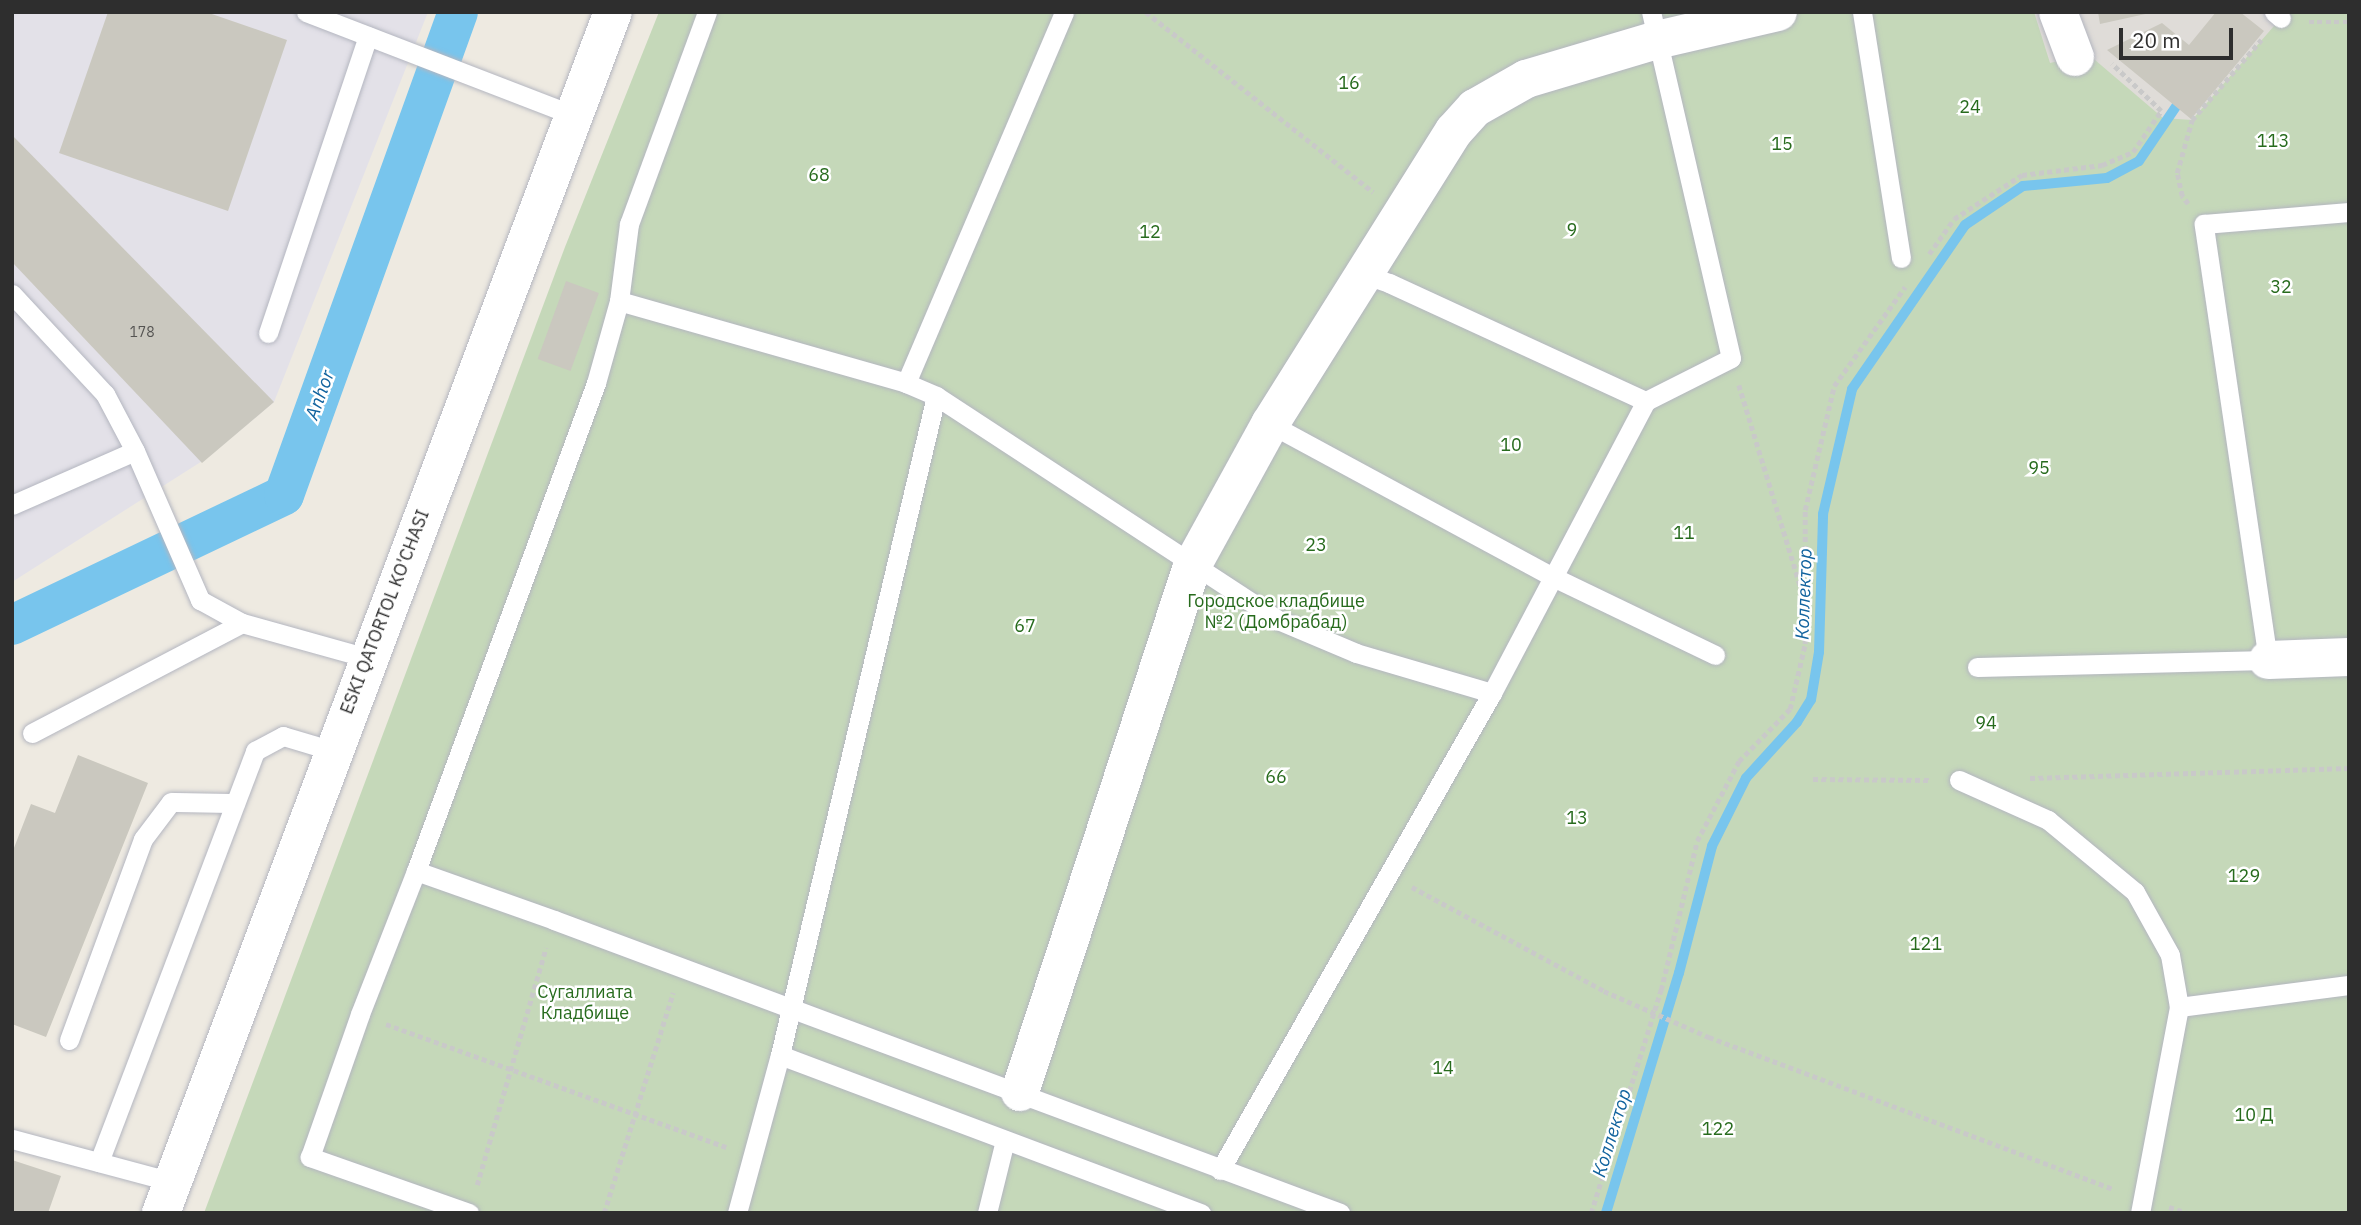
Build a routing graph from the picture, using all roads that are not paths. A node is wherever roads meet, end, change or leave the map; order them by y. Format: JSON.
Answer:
{"nodes":[{"id":1,"x":306,"y":12,"type":"edge"},
{"id":2,"x":613,"y":12,"type":"edge"},
{"id":3,"x":707,"y":12,"type":"edge"},
{"id":4,"x":1064,"y":12,"type":"edge"},
{"id":5,"x":1778,"y":12,"type":"edge"},
{"id":6,"x":1862,"y":12,"type":"edge"},
{"id":7,"x":2058,"y":12,"type":"edge"},
{"id":8,"x":1654,"y":26,"type":"edge"},
{"id":9,"x":368,"y":36,"type":"junction"},
{"id":10,"x":2075,"y":57,"type":"road end"},
{"id":11,"x":573,"y":115,"type":"junction"},
{"id":12,"x":2349,"y":212,"type":"edge"},
{"id":13,"x":1901,"y":257,"type":"dead end"},
{"id":14,"x":1363,"y":274,"type":"junction"},
{"id":15,"x":12,"y":294,"type":"edge"},
{"id":16,"x":619,"y":300,"type":"junction"},
{"id":17,"x":268,"y":333,"type":"dead end"},
{"id":18,"x":906,"y":383,"type":"junction"},
{"id":19,"x":936,"y":396,"type":"junction"},
{"id":20,"x":1646,"y":401,"type":"junction"},
{"id":21,"x":1270,"y":424,"type":"junction"},
{"id":22,"x":135,"y":451,"type":"junction"},
{"id":23,"x":12,"y":505,"type":"edge"},
{"id":24,"x":1192,"y":566,"type":"junction"},
{"id":25,"x":1551,"y":576,"type":"junction"},
{"id":26,"x":242,"y":624,"type":"junction"},
{"id":27,"x":1714,"y":655,"type":"dead end"},
{"id":28,"x":2349,"y":657,"type":"edge"},
{"id":29,"x":367,"y":658,"type":"junction"},
{"id":30,"x":2268,"y":660,"type":"junction"},
{"id":31,"x":1977,"y":667,"type":"dead end"},
{"id":32,"x":1492,"y":693,"type":"junction"},
{"id":33,"x":32,"y":733,"type":"dead end"},
{"id":34,"x":333,"y":751,"type":"junction"},
{"id":35,"x":1959,"y":780,"type":"road end"},
{"id":36,"x":235,"y":803,"type":"junction"},
{"id":37,"x":416,"y":871,"type":"junction"},
{"id":38,"x":2349,"y":985,"type":"edge"},
{"id":39,"x":2179,"y":1007,"type":"junction"},
{"id":40,"x":790,"y":1008,"type":"junction"},
{"id":41,"x":69,"y":1041,"type":"dead end"},
{"id":42,"x":780,"y":1055,"type":"junction"},
{"id":43,"x":1020,"y":1092,"type":"junction"},
{"id":44,"x":12,"y":1139,"type":"edge"},
{"id":45,"x":1005,"y":1140,"type":"junction"},
{"id":46,"x":99,"y":1162,"type":"junction"},
{"id":47,"x":1220,"y":1170,"type":"junction"},
{"id":48,"x":167,"y":1198,"type":"edge"},
{"id":49,"x":2141,"y":1206,"type":"edge"},
{"id":50,"x":469,"y":1213,"type":"edge"},
{"id":51,"x":737,"y":1213,"type":"edge"},
{"id":52,"x":986,"y":1213,"type":"edge"},
{"id":53,"x":1201,"y":1213,"type":"edge"},
{"id":54,"x":1340,"y":1213,"type":"edge"}],
"edges":[{"from":1,"to":9,"type":"lane"},
{"from":2,"to":11,"type":"street","name":"ESKI QATORTOL KO'CHASI"},
{"from":3,"to":16,"type":"lane"},
{"from":4,"to":18,"type":"lane"},
{"from":5,"to":8,"type":"street"},
{"from":6,"to":13,"type":"lane"},
{"from":7,"to":10,"type":"street"},
{"from":8,"to":14,"type":"street"},
{"from":8,"to":20,"type":"lane"},
{"from":9,"to":11,"type":"lane"},
{"from":9,"to":17,"type":"lane"},
{"from":11,"to":29,"type":"street","name":"ESKI QATORTOL KO'CHASI"},
{"from":12,"to":30,"type":"lane"},
{"from":14,"to":20,"type":"lane"},
{"from":14,"to":21,"type":"street"},
{"from":15,"to":22,"type":"lane"},
{"from":16,"to":18,"type":"lane"},
{"from":16,"to":37,"type":"lane"},
{"from":18,"to":19,"type":"lane"},
{"from":19,"to":24,"type":"lane"},
{"from":19,"to":40,"type":"lane"},
{"from":20,"to":25,"type":"lane"},
{"from":21,"to":24,"type":"street"},
{"from":21,"to":25,"type":"lane"},
{"from":22,"to":23,"type":"lane"},
{"from":22,"to":26,"type":"lane"},
{"from":24,"to":32,"type":"lane"},
{"from":24,"to":43,"type":"street"},
{"from":25,"to":27,"type":"lane"},
{"from":25,"to":32,"type":"lane"},
{"from":26,"to":29,"type":"lane"},
{"from":26,"to":33,"type":"lane"},
{"from":28,"to":30,"type":"street"},
{"from":29,"to":34,"type":"street","name":"ESKI QATORTOL KO'CHASI"},
{"from":30,"to":31,"type":"lane"},
{"from":32,"to":47,"type":"lane"},
{"from":34,"to":36,"type":"lane"},
{"from":34,"to":48,"type":"street","name":"ESKI QATORTOL KO'CHASI"},
{"from":35,"to":39,"type":"lane"},
{"from":36,"to":41,"type":"lane"},
{"from":36,"to":46,"type":"lane"},
{"from":37,"to":40,"type":"lane"},
{"from":37,"to":50,"type":"lane"},
{"from":38,"to":39,"type":"lane"},
{"from":39,"to":49,"type":"lane"},
{"from":40,"to":42,"type":"lane"},
{"from":40,"to":43,"type":"lane"},
{"from":42,"to":45,"type":"lane"},
{"from":42,"to":51,"type":"lane"},
{"from":43,"to":47,"type":"lane"},
{"from":44,"to":46,"type":"lane"},
{"from":45,"to":52,"type":"lane"},
{"from":45,"to":53,"type":"lane"},
{"from":46,"to":48,"type":"lane"},
{"from":47,"to":54,"type":"lane"}]}
